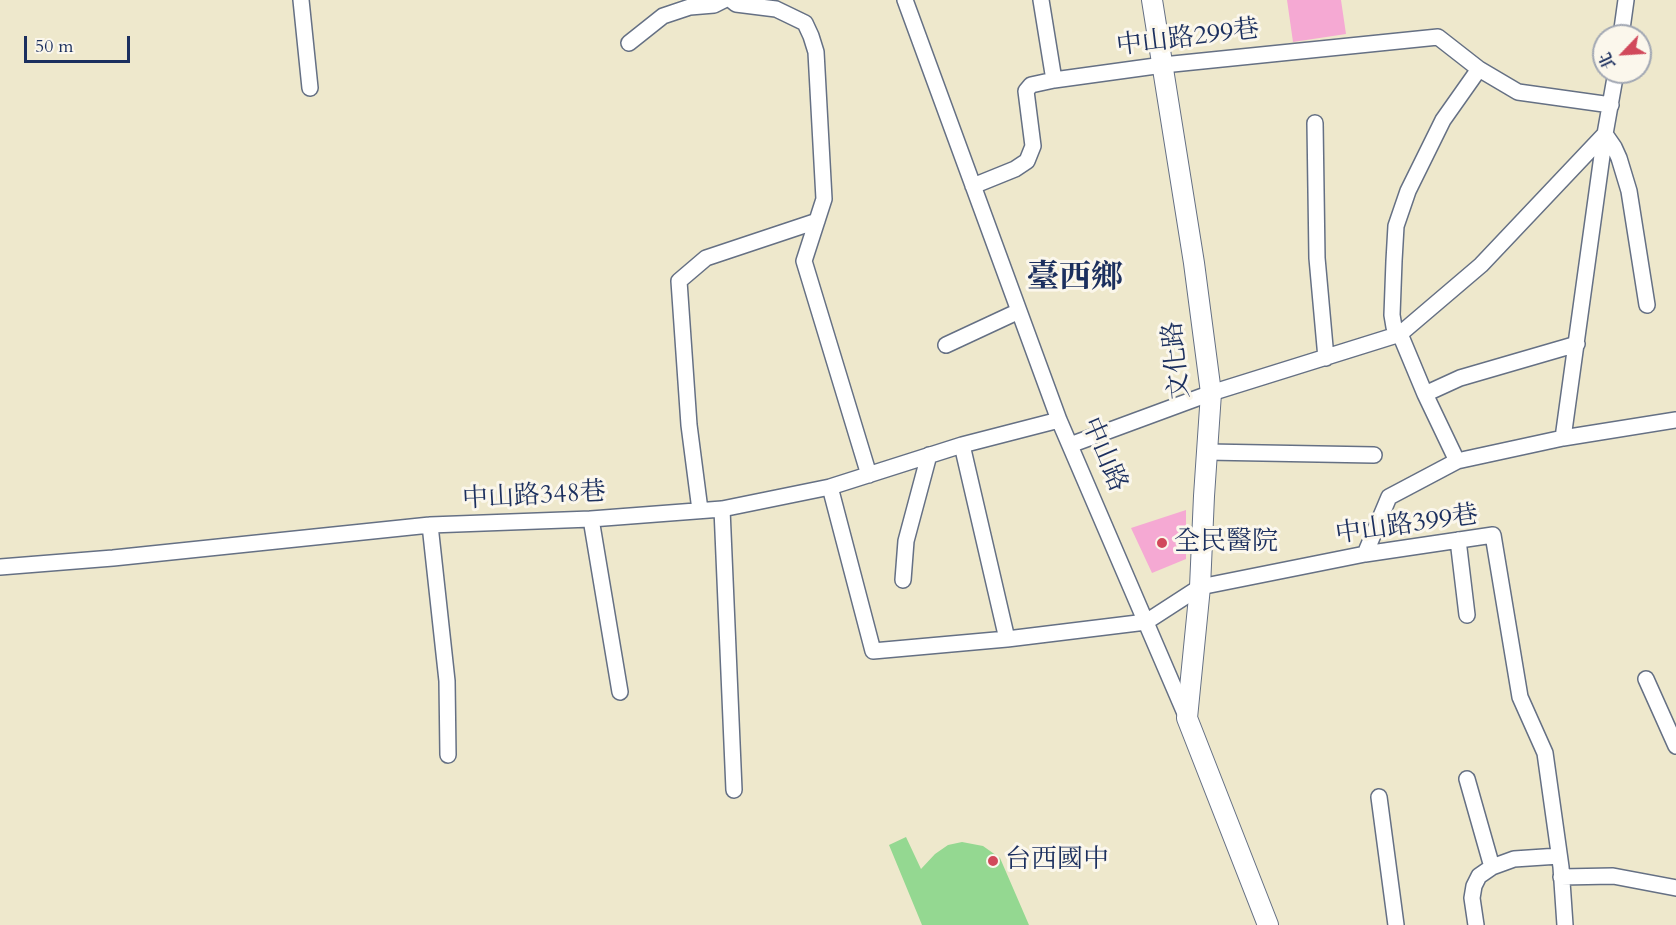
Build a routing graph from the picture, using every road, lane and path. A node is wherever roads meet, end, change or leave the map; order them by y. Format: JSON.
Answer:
{"nodes":[{"id":1,"x":301,"y":0,"type":"edge"},
{"id":2,"x":724,"y":0,"type":"edge"},
{"id":3,"x":731,"y":0,"type":"edge"},
{"id":4,"x":905,"y":0,"type":"edge"},
{"id":5,"x":1041,"y":0,"type":"edge"},
{"id":6,"x":1152,"y":0,"type":"edge"},
{"id":7,"x":1626,"y":0,"type":"edge"},
{"id":8,"x":1623,"y":24,"type":"edge"},
{"id":9,"x":629,"y":44,"type":"dead end"},
{"id":10,"x":1163,"y":65,"type":"junction"},
{"id":11,"x":1479,"y":69,"type":"junction"},
{"id":12,"x":1054,"y":80,"type":"junction"},
{"id":13,"x":1614,"y":84,"type":"edge"},
{"id":14,"x":310,"y":88,"type":"dead end"},
{"id":15,"x":1611,"y":105,"type":"junction"},
{"id":16,"x":1315,"y":123,"type":"dead end"},
{"id":17,"x":1605,"y":134,"type":"junction"},
{"id":18,"x":973,"y":186,"type":"junction"},
{"id":19,"x":817,"y":221,"type":"junction"},
{"id":20,"x":1647,"y":305,"type":"dead end"},
{"id":21,"x":1019,"y":311,"type":"junction"},
{"id":22,"x":1400,"y":334,"type":"junction"},
{"id":23,"x":1577,"y":344,"type":"junction"},
{"id":24,"x":946,"y":345,"type":"dead end"},
{"id":25,"x":1326,"y":358,"type":"junction"},
{"id":26,"x":1211,"y":393,"type":"junction"},
{"id":27,"x":1425,"y":394,"type":"junction"},
{"id":28,"x":1059,"y":420,"type":"junction"},
{"id":29,"x":1676,"y":420,"type":"edge"},
{"id":30,"x":1563,"y":438,"type":"junction"},
{"id":31,"x":962,"y":445,"type":"junction"},
{"id":32,"x":1070,"y":445,"type":"junction"},
{"id":33,"x":1207,"y":452,"type":"junction"},
{"id":34,"x":1374,"y":455,"type":"dead end"},
{"id":35,"x":929,"y":456,"type":"junction"},
{"id":36,"x":1456,"y":461,"type":"junction"},
{"id":37,"x":869,"y":475,"type":"junction"},
{"id":38,"x":830,"y":487,"type":"junction"},
{"id":39,"x":722,"y":509,"type":"junction"},
{"id":40,"x":700,"y":510,"type":"junction"},
{"id":41,"x":591,"y":519,"type":"junction"},
{"id":42,"x":430,"y":525,"type":"junction"},
{"id":43,"x":1458,"y":540,"type":"junction"},
{"id":44,"x":1365,"y":554,"type":"junction"},
{"id":45,"x":0,"y":567,"type":"edge"},
{"id":46,"x":903,"y":580,"type":"dead end"},
{"id":47,"x":1200,"y":587,"type":"junction"},
{"id":48,"x":1467,"y":615,"type":"dead end"},
{"id":49,"x":1146,"y":622,"type":"junction"},
{"id":50,"x":1007,"y":639,"type":"junction"},
{"id":51,"x":1646,"y":679,"type":"dead end"},
{"id":52,"x":620,"y":693,"type":"dead end"},
{"id":53,"x":1187,"y":718,"type":"junction"},
{"id":54,"x":1676,"y":746,"type":"edge"},
{"id":55,"x":448,"y":754,"type":"dead end"},
{"id":56,"x":1467,"y":779,"type":"dead end"},
{"id":57,"x":734,"y":790,"type":"dead end"},
{"id":58,"x":1379,"y":797,"type":"dead end"},
{"id":59,"x":1492,"y":867,"type":"junction"},
{"id":60,"x":1561,"y":867,"type":"junction"},
{"id":61,"x":1676,"y":888,"type":"edge"},
{"id":62,"x":1268,"y":925,"type":"edge"},
{"id":63,"x":1396,"y":925,"type":"edge"},
{"id":64,"x":1476,"y":925,"type":"edge"},
{"id":65,"x":1565,"y":925,"type":"edge"}],
"edges":[{"from":1,"to":14,"type":"street"},
{"from":2,"to":9,"type":"street"},
{"from":3,"to":19,"type":"street"},
{"from":4,"to":18,"type":"street","name":"中山路"},
{"from":5,"to":12,"type":"street"},
{"from":6,"to":10,"type":"main road","name":"文化路"},
{"from":7,"to":8,"type":"street"},
{"from":10,"to":11,"type":"street","name":"中山路299巷"},
{"from":10,"to":12,"type":"street","name":"中山路299巷"},
{"from":10,"to":26,"type":"main road","name":"文化路"},
{"from":11,"to":15,"type":"street","name":"中山路299巷"},
{"from":11,"to":22,"type":"street"},
{"from":12,"to":18,"type":"street","name":"中山路299巷"},
{"from":13,"to":15,"type":"street"},
{"from":15,"to":17,"type":"street"},
{"from":16,"to":25,"type":"street"},
{"from":17,"to":20,"type":"street"},
{"from":17,"to":22,"type":"street"},
{"from":17,"to":23,"type":"street"},
{"from":18,"to":21,"type":"street","name":"中山路"},
{"from":19,"to":37,"type":"street"},
{"from":19,"to":40,"type":"street"},
{"from":21,"to":24,"type":"street"},
{"from":21,"to":28,"type":"street","name":"中山路"},
{"from":22,"to":25,"type":"street"},
{"from":22,"to":27,"type":"street"},
{"from":23,"to":27,"type":"street"},
{"from":23,"to":30,"type":"street"},
{"from":25,"to":26,"type":"street"},
{"from":26,"to":32,"type":"street"},
{"from":26,"to":33,"type":"main road","name":"文化路"},
{"from":27,"to":36,"type":"street"},
{"from":28,"to":31,"type":"street","name":"中山路348巷"},
{"from":28,"to":32,"type":"street","name":"中山路"},
{"from":29,"to":30,"type":"street"},
{"from":30,"to":36,"type":"street"},
{"from":31,"to":35,"type":"street","name":"中山路348巷"},
{"from":31,"to":50,"type":"street"},
{"from":32,"to":49,"type":"street","name":"中山路"},
{"from":33,"to":34,"type":"street"},
{"from":33,"to":47,"type":"main road","name":"文化路"},
{"from":35,"to":37,"type":"street","name":"中山路348巷"},
{"from":35,"to":46,"type":"street"},
{"from":36,"to":44,"type":"street"},
{"from":37,"to":38,"type":"street","name":"中山路348巷"},
{"from":38,"to":39,"type":"street","name":"中山路348巷"},
{"from":38,"to":50,"type":"street"},
{"from":39,"to":40,"type":"street","name":"中山路348巷"},
{"from":39,"to":57,"type":"street"},
{"from":40,"to":41,"type":"street","name":"中山路348巷"},
{"from":41,"to":42,"type":"street","name":"中山路348巷"},
{"from":41,"to":52,"type":"street"},
{"from":42,"to":45,"type":"street","name":"中山路348巷"},
{"from":42,"to":55,"type":"street"},
{"from":43,"to":44,"type":"street","name":"中山路399巷"},
{"from":43,"to":48,"type":"street"},
{"from":43,"to":60,"type":"street","name":"中山路399巷"},
{"from":44,"to":47,"type":"street","name":"中山路399巷"},
{"from":47,"to":49,"type":"street","name":"中山路399巷"},
{"from":47,"to":53,"type":"main road","name":"文化路"},
{"from":49,"to":50,"type":"street"},
{"from":49,"to":53,"type":"street","name":"中山路"},
{"from":51,"to":54,"type":"street"},
{"from":53,"to":62,"type":"main road","name":"中山路"},
{"from":56,"to":59,"type":"street"},
{"from":58,"to":63,"type":"street"},
{"from":59,"to":60,"type":"street"},
{"from":59,"to":64,"type":"street"},
{"from":60,"to":61,"type":"street"},
{"from":60,"to":65,"type":"street"}]}
